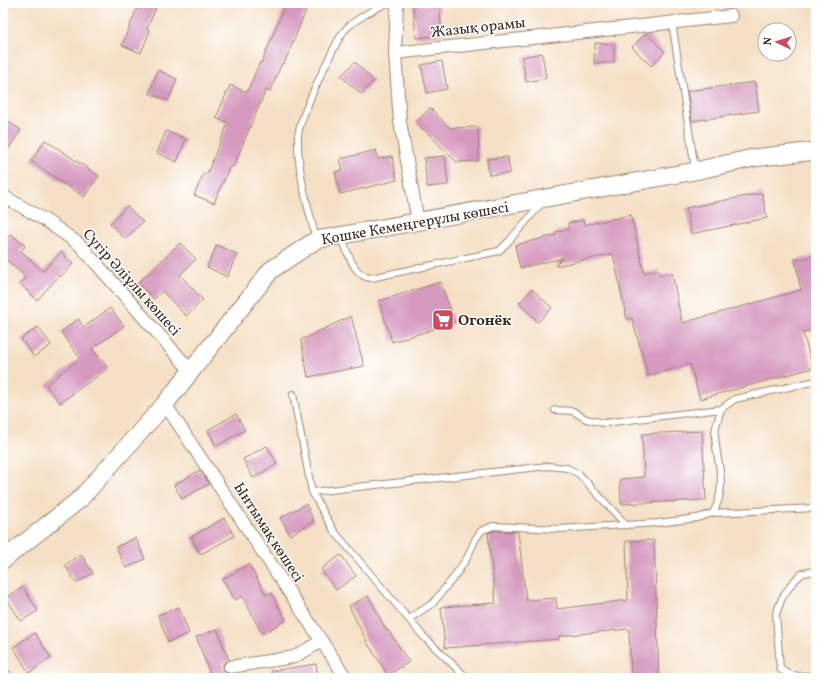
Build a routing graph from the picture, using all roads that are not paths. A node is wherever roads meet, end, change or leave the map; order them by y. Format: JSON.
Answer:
{"nodes":[{"id":1,"x":387,"y":3,"type":"edge"},
{"id":2,"x":397,"y":3,"type":"edge"},
{"id":3,"x":731,"y":16,"type":"dead end"},
{"id":4,"x":672,"y":22,"type":"junction"},
{"id":5,"x":395,"y":52,"type":"junction"},
{"id":6,"x":816,"y":150,"type":"edge"},
{"id":7,"x":695,"y":171,"type":"junction"},
{"id":8,"x":3,"y":196,"type":"edge"},
{"id":9,"x":545,"y":199,"type":"junction"},
{"id":10,"x":418,"y":222,"type":"junction"},
{"id":11,"x":341,"y":236,"type":"junction"},
{"id":12,"x":316,"y":240,"type":"junction"},
{"id":13,"x":191,"y":371,"type":"junction"},
{"id":14,"x":816,"y":381,"type":"edge"},
{"id":15,"x":293,"y":394,"type":"dead end"},
{"id":16,"x":165,"y":404,"type":"junction"},
{"id":17,"x":721,"y":409,"type":"junction"},
{"id":18,"x":555,"y":410,"type":"dead end"},
{"id":19,"x":312,"y":492,"type":"junction"},
{"id":20,"x":816,"y":508,"type":"edge"},
{"id":21,"x":713,"y":513,"type":"junction"},
{"id":22,"x":626,"y":525,"type":"junction"},
{"id":23,"x":3,"y":560,"type":"edge"},
{"id":24,"x":816,"y":571,"type":"edge"},
{"id":25,"x":409,"y":619,"type":"junction"},
{"id":26,"x":322,"y":641,"type":"junction"},
{"id":27,"x":230,"y":667,"type":"dead end"},
{"id":28,"x":3,"y":674,"type":"edge"},
{"id":29,"x":816,"y":674,"type":"edge"},
{"id":30,"x":7,"y":678,"type":"edge"},
{"id":31,"x":346,"y":678,"type":"edge"},
{"id":32,"x":467,"y":678,"type":"edge"}],
"edges":[{"from":1,"to":12,"type":"lane"},
{"from":2,"to":5,"type":"street"},
{"from":3,"to":4,"type":"street","name":"Жазық орамы"},
{"from":4,"to":5,"type":"street","name":"Жазық орамы"},
{"from":4,"to":7,"type":"lane"},
{"from":5,"to":10,"type":"street"},
{"from":6,"to":7,"type":"street","name":"Қошке Кемеңгерұлы көшесі"},
{"from":7,"to":9,"type":"street","name":"Қошке Кемеңгерұлы көшесі"},
{"from":8,"to":13,"type":"street","name":"Сүгір Әліұлы көшесі"},
{"from":9,"to":10,"type":"street","name":"Қошке Кемеңгерұлы көшесі"},
{"from":9,"to":11,"type":"lane"},
{"from":10,"to":11,"type":"street","name":"Қошке Кемеңгерұлы көшесі"},
{"from":11,"to":12,"type":"street","name":"Қошке Кемеңгерұлы көшесі"},
{"from":12,"to":13,"type":"street","name":"Қошке Кемеңгерұлы көшесі"},
{"from":13,"to":16,"type":"street","name":"Қошке Кемеңгерұлы көшесі"},
{"from":14,"to":17,"type":"lane"},
{"from":15,"to":19,"type":"lane"},
{"from":16,"to":23,"type":"street","name":"Қошке Кемеңгерұлы көшесі"},
{"from":16,"to":26,"type":"street","name":"Ынтымақ көшесі"},
{"from":17,"to":18,"type":"lane"},
{"from":17,"to":21,"type":"lane"},
{"from":19,"to":22,"type":"lane"},
{"from":19,"to":25,"type":"lane"},
{"from":20,"to":21,"type":"lane"},
{"from":21,"to":22,"type":"lane"},
{"from":22,"to":25,"type":"lane"},
{"from":24,"to":29,"type":"lane"},
{"from":25,"to":32,"type":"lane"},
{"from":26,"to":27,"type":"street"},
{"from":26,"to":31,"type":"street","name":"Ынтымақ көшесі"},
{"from":28,"to":30,"type":"street"}]}
